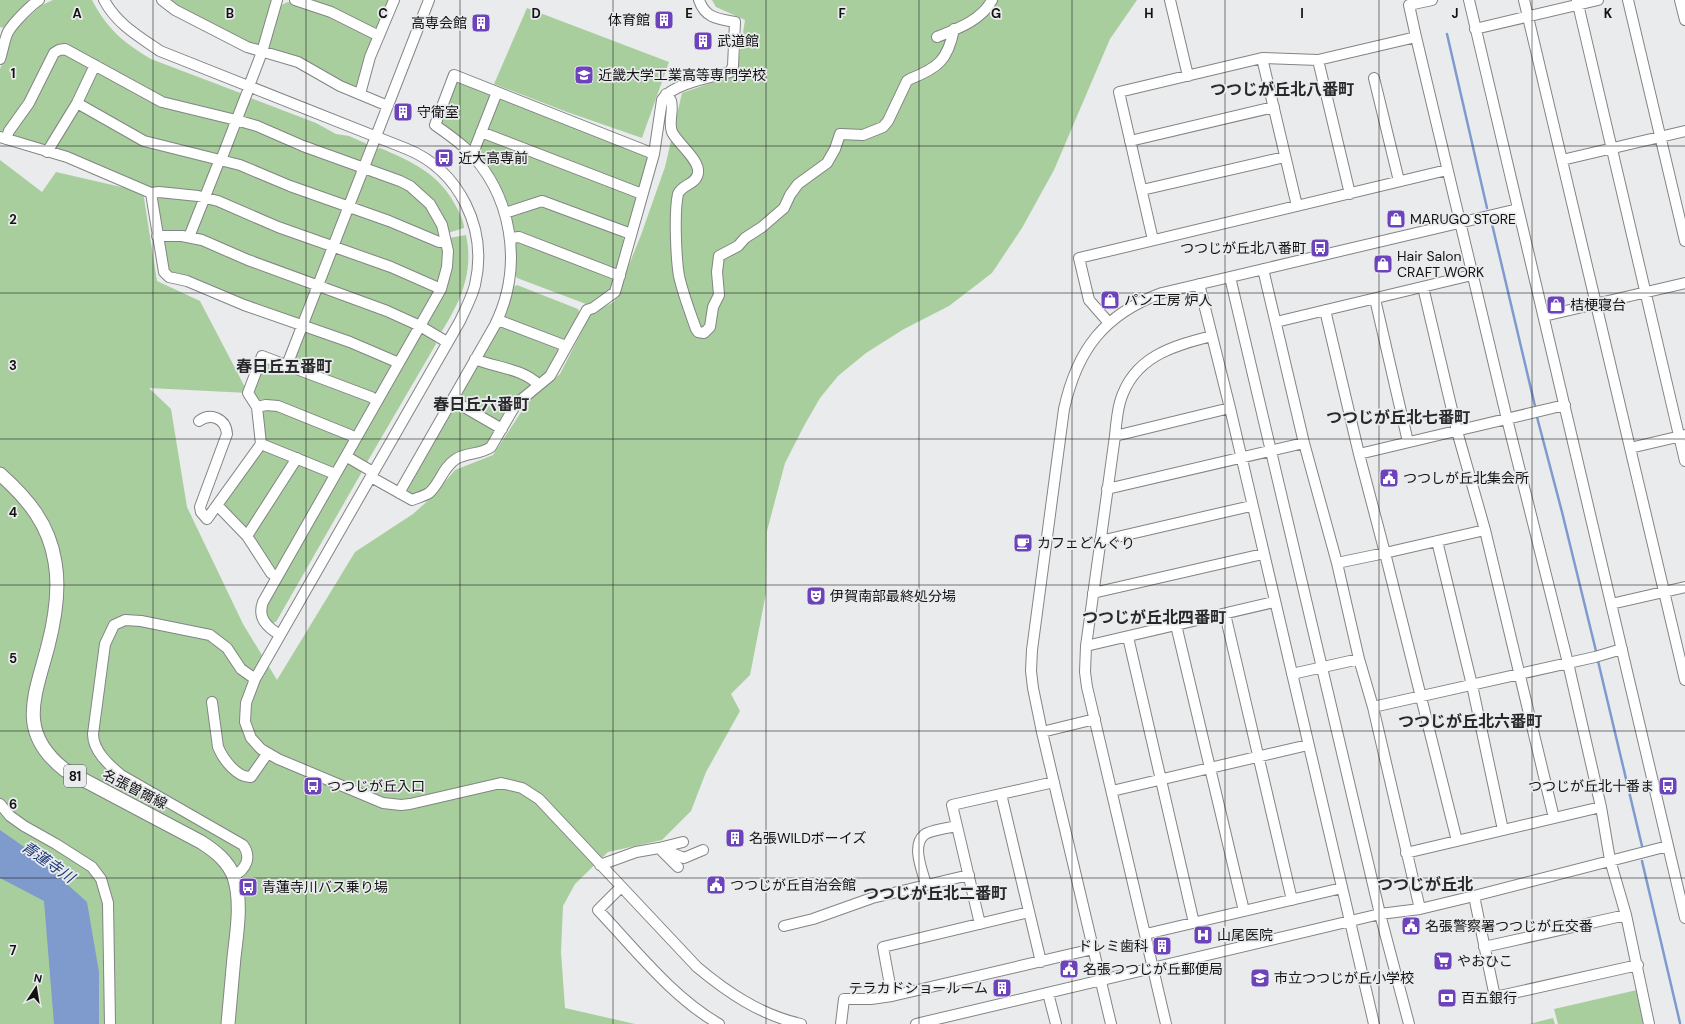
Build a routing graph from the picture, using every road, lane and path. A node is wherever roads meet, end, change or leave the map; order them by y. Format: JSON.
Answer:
{"nodes":[{"id":1,"x":104,"y":0,"type":"edge"},
{"id":2,"x":162,"y":0,"type":"edge"},
{"id":3,"x":277,"y":0,"type":"edge"},
{"id":4,"x":295,"y":0,"type":"edge"},
{"id":5,"x":394,"y":0,"type":"edge"},
{"id":6,"x":429,"y":0,"type":"edge"},
{"id":7,"x":699,"y":0,"type":"edge"},
{"id":8,"x":992,"y":0,"type":"edge"},
{"id":9,"x":1170,"y":0,"type":"edge"},
{"id":10,"x":1432,"y":0,"type":"edge"},
{"id":11,"x":1469,"y":0,"type":"edge"},
{"id":12,"x":1524,"y":0,"type":"edge"},
{"id":13,"x":1598,"y":0,"type":"edge"},
{"id":14,"x":1628,"y":0,"type":"edge"},
{"id":15,"x":1680,"y":0,"type":"edge"},
{"id":16,"x":36,"y":1,"type":"edge"},
{"id":17,"x":1577,"y":2,"type":"edge"},
{"id":18,"x":1528,"y":17,"type":"junction"},
{"id":19,"x":1685,"y":20,"type":"edge"},
{"id":20,"x":954,"y":29,"type":"junction"},
{"id":21,"x":1475,"y":29,"type":"junction"},
{"id":22,"x":379,"y":36,"type":"junction"},
{"id":23,"x":937,"y":37,"type":"dead end"},
{"id":24,"x":1416,"y":37,"type":"junction"},
{"id":25,"x":262,"y":52,"type":"junction"},
{"id":26,"x":1262,"y":58,"type":"junction"},
{"id":27,"x":0,"y":59,"type":"edge"},
{"id":28,"x":1318,"y":60,"type":"junction"},
{"id":29,"x":95,"y":65,"type":"junction"},
{"id":30,"x":1188,"y":76,"type":"junction"},
{"id":31,"x":1374,"y":78,"type":"dead end"},
{"id":32,"x":248,"y":90,"type":"junction"},
{"id":33,"x":496,"y":92,"type":"junction"},
{"id":34,"x":360,"y":94,"type":"junction"},
{"id":35,"x":666,"y":94,"type":"junction"},
{"id":36,"x":77,"y":103,"type":"junction"},
{"id":37,"x":388,"y":106,"type":"junction"},
{"id":38,"x":1274,"y":107,"type":"junction"},
{"id":39,"x":236,"y":120,"type":"junction"},
{"id":40,"x":1685,"y":131,"type":"edge"},
{"id":41,"x":481,"y":132,"type":"junction"},
{"id":42,"x":376,"y":137,"type":"junction"},
{"id":43,"x":1661,"y":137,"type":"junction"},
{"id":44,"x":3,"y":138,"type":"edge"},
{"id":45,"x":1130,"y":142,"type":"junction"},
{"id":46,"x":1612,"y":149,"type":"junction"},
{"id":47,"x":47,"y":152,"type":"junction"},
{"id":48,"x":471,"y":154,"type":"junction"},
{"id":49,"x":654,"y":154,"type":"junction"},
{"id":50,"x":1285,"y":157,"type":"junction"},
{"id":51,"x":220,"y":159,"type":"junction"},
{"id":52,"x":1562,"y":160,"type":"junction"},
{"id":53,"x":364,"y":168,"type":"junction"},
{"id":54,"x":1447,"y":170,"type":"junction"},
{"id":55,"x":1399,"y":181,"type":"junction"},
{"id":56,"x":1142,"y":190,"type":"junction"},
{"id":57,"x":151,"y":193,"type":"junction"},
{"id":58,"x":642,"y":194,"type":"junction"},
{"id":59,"x":1350,"y":194,"type":"junction"},
{"id":60,"x":205,"y":198,"type":"junction"},
{"id":61,"x":1297,"y":206,"type":"junction"},
{"id":62,"x":348,"y":208,"type":"junction"},
{"id":63,"x":1518,"y":209,"type":"junction"},
{"id":64,"x":505,"y":213,"type":"junction"},
{"id":65,"x":1460,"y":223,"type":"junction"},
{"id":66,"x":631,"y":234,"type":"junction"},
{"id":67,"x":157,"y":236,"type":"junction"},
{"id":68,"x":189,"y":237,"type":"junction"},
{"id":69,"x":510,"y":238,"type":"junction"},
{"id":70,"x":1153,"y":240,"type":"junction"},
{"id":71,"x":1685,"y":241,"type":"edge"},
{"id":72,"x":446,"y":242,"type":"junction"},
{"id":73,"x":333,"y":247,"type":"junction"},
{"id":74,"x":1264,"y":269,"type":"junction"},
{"id":75,"x":1472,"y":275,"type":"junction"},
{"id":76,"x":620,"y":276,"type":"junction"},
{"id":77,"x":1230,"y":277,"type":"junction"},
{"id":78,"x":1685,"y":283,"type":"edge"},
{"id":79,"x":1199,"y":284,"type":"junction"},
{"id":80,"x":318,"y":287,"type":"junction"},
{"id":81,"x":1423,"y":287,"type":"junction"},
{"id":82,"x":441,"y":289,"type":"junction"},
{"id":83,"x":1645,"y":292,"type":"junction"},
{"id":84,"x":1374,"y":299,"type":"junction"},
{"id":85,"x":1596,"y":305,"type":"junction"},
{"id":86,"x":1325,"y":310,"type":"junction"},
{"id":87,"x":1544,"y":316,"type":"junction"},
{"id":88,"x":498,"y":320,"type":"junction"},
{"id":89,"x":1276,"y":322,"type":"junction"},
{"id":90,"x":1109,"y":323,"type":"junction"},
{"id":91,"x":302,"y":326,"type":"junction"},
{"id":92,"x":420,"y":326,"type":"junction"},
{"id":93,"x":1212,"y":336,"type":"junction"},
{"id":94,"x":447,"y":342,"type":"junction"},
{"id":95,"x":566,"y":346,"type":"junction"},
{"id":96,"x":476,"y":359,"type":"junction"},
{"id":97,"x":399,"y":363,"type":"junction"},
{"id":98,"x":287,"y":365,"type":"junction"},
{"id":99,"x":539,"y":385,"type":"junction"},
{"id":100,"x":452,"y":400,"type":"junction"},
{"id":101,"x":377,"y":401,"type":"junction"},
{"id":102,"x":1565,"y":405,"type":"junction"},
{"id":103,"x":257,"y":407,"type":"junction"},
{"id":104,"x":1230,"y":408,"type":"junction"},
{"id":105,"x":1507,"y":420,"type":"junction"},
{"id":106,"x":199,"y":421,"type":"dead end"},
{"id":107,"x":502,"y":429,"type":"junction"},
{"id":108,"x":1457,"y":431,"type":"junction"},
{"id":109,"x":1115,"y":436,"type":"junction"},
{"id":110,"x":1682,"y":436,"type":"edge"},
{"id":111,"x":356,"y":438,"type":"junction"},
{"id":112,"x":1304,"y":442,"type":"junction"},
{"id":113,"x":1408,"y":442,"type":"junction"},
{"id":114,"x":260,"y":444,"type":"junction"},
{"id":115,"x":1630,"y":448,"type":"junction"},
{"id":116,"x":1271,"y":451,"type":"junction"},
{"id":117,"x":1359,"y":454,"type":"junction"},
{"id":118,"x":297,"y":458,"type":"junction"},
{"id":119,"x":349,"y":458,"type":"dead end"},
{"id":120,"x":1240,"y":458,"type":"junction"},
{"id":121,"x":1685,"y":461,"type":"edge"},
{"id":122,"x":0,"y":474,"type":"edge"},
{"id":123,"x":335,"y":474,"type":"junction"},
{"id":124,"x":372,"y":474,"type":"junction"},
{"id":125,"x":1107,"y":490,"type":"junction"},
{"id":126,"x":399,"y":493,"type":"junction"},
{"id":127,"x":217,"y":505,"type":"junction"},
{"id":128,"x":1251,"y":506,"type":"junction"},
{"id":129,"x":1485,"y":530,"type":"junction"},
{"id":130,"x":247,"y":536,"type":"junction"},
{"id":131,"x":1100,"y":541,"type":"junction"},
{"id":132,"x":1437,"y":541,"type":"junction"},
{"id":133,"x":1385,"y":553,"type":"junction"},
{"id":134,"x":1263,"y":554,"type":"junction"},
{"id":135,"x":1337,"y":563,"type":"junction"},
{"id":136,"x":277,"y":577,"type":"junction"},
{"id":137,"x":1685,"y":587,"type":"edge"},
{"id":138,"x":1664,"y":592,"type":"junction"},
{"id":139,"x":1093,"y":593,"type":"junction"},
{"id":140,"x":1274,"y":602,"type":"junction"},
{"id":141,"x":1611,"y":604,"type":"junction"},
{"id":142,"x":1225,"y":614,"type":"junction"},
{"id":143,"x":1176,"y":625,"type":"junction"},
{"id":144,"x":280,"y":635,"type":"junction"},
{"id":145,"x":1128,"y":637,"type":"junction"},
{"id":146,"x":1086,"y":646,"type":"junction"},
{"id":147,"x":1622,"y":648,"type":"junction"},
{"id":148,"x":1359,"y":658,"type":"junction"},
{"id":149,"x":1568,"y":663,"type":"junction"},
{"id":150,"x":1322,"y":666,"type":"junction"},
{"id":151,"x":1292,"y":674,"type":"junction"},
{"id":152,"x":1520,"y":674,"type":"junction"},
{"id":153,"x":255,"y":679,"type":"junction"},
{"id":154,"x":1685,"y":680,"type":"edge"},
{"id":155,"x":1472,"y":685,"type":"junction"},
{"id":156,"x":1420,"y":697,"type":"junction"},
{"id":157,"x":212,"y":702,"type":"dead end"},
{"id":158,"x":1373,"y":708,"type":"junction"},
{"id":159,"x":1095,"y":719,"type":"junction"},
{"id":160,"x":1042,"y":732,"type":"junction"},
{"id":161,"x":1308,"y":745,"type":"junction"},
{"id":162,"x":267,"y":754,"type":"junction"},
{"id":163,"x":1259,"y":755,"type":"junction"},
{"id":164,"x":1210,"y":768,"type":"junction"},
{"id":165,"x":1161,"y":779,"type":"junction"},
{"id":166,"x":1054,"y":782,"type":"junction"},
{"id":167,"x":1112,"y":790,"type":"junction"},
{"id":168,"x":1001,"y":794,"type":"junction"},
{"id":169,"x":0,"y":804,"type":"edge"},
{"id":170,"x":1601,"y":807,"type":"junction"},
{"id":171,"x":1554,"y":818,"type":"junction"},
{"id":172,"x":957,"y":826,"type":"junction"},
{"id":173,"x":1503,"y":830,"type":"junction"},
{"id":174,"x":1457,"y":841,"type":"junction"},
{"id":175,"x":683,"y":842,"type":"dead end"},
{"id":176,"x":1668,"y":846,"type":"junction"},
{"id":177,"x":659,"y":848,"type":"junction"},
{"id":178,"x":703,"y":850,"type":"dead end"},
{"id":179,"x":1406,"y":853,"type":"junction"},
{"id":180,"x":1610,"y":860,"type":"junction"},
{"id":181,"x":600,"y":865,"type":"junction"},
{"id":182,"x":678,"y":867,"type":"dead end"},
{"id":183,"x":969,"y":875,"type":"junction"},
{"id":184,"x":233,"y":876,"type":"junction"},
{"id":185,"x":926,"y":885,"type":"junction"},
{"id":186,"x":621,"y":887,"type":"junction"},
{"id":187,"x":1342,"y":888,"type":"junction"},
{"id":188,"x":1474,"y":896,"type":"junction"},
{"id":189,"x":1292,"y":900,"type":"junction"},
{"id":190,"x":1683,"y":901,"type":"edge"},
{"id":191,"x":1420,"y":909,"type":"junction"},
{"id":192,"x":1244,"y":911,"type":"junction"},
{"id":193,"x":1029,"y":912,"type":"junction"},
{"id":194,"x":1380,"y":914,"type":"junction"},
{"id":195,"x":1626,"y":915,"type":"junction"},
{"id":196,"x":1685,"y":918,"type":"edge"},
{"id":197,"x":1350,"y":921,"type":"junction"},
{"id":198,"x":1194,"y":923,"type":"junction"},
{"id":199,"x":980,"y":924,"type":"junction"},
{"id":200,"x":784,"y":926,"type":"dead end"},
{"id":201,"x":1146,"y":934,"type":"junction"},
{"id":202,"x":1484,"y":947,"type":"junction"},
{"id":203,"x":1093,"y":950,"type":"junction"},
{"id":204,"x":1041,"y":962,"type":"junction"},
{"id":205,"x":1638,"y":965,"type":"junction"},
{"id":206,"x":1152,"y":967,"type":"junction"},
{"id":207,"x":1101,"y":980,"type":"junction"},
{"id":208,"x":1048,"y":993,"type":"junction"},
{"id":209,"x":892,"y":996,"type":"junction"},
{"id":210,"x":110,"y":1024,"type":"edge"},
{"id":211,"x":228,"y":1024,"type":"edge"},
{"id":212,"x":719,"y":1024,"type":"edge"},
{"id":213,"x":801,"y":1024,"type":"edge"},
{"id":214,"x":842,"y":1024,"type":"edge"},
{"id":215,"x":916,"y":1024,"type":"edge"},
{"id":216,"x":1054,"y":1024,"type":"edge"},
{"id":217,"x":1111,"y":1024,"type":"edge"},
{"id":218,"x":1166,"y":1024,"type":"edge"},
{"id":219,"x":1374,"y":1024,"type":"edge"},
{"id":220,"x":1409,"y":1024,"type":"edge"},
{"id":221,"x":1649,"y":1024,"type":"edge"}],
"edges":[{"from":1,"to":32,"type":"street"},
{"from":2,"to":25,"type":"street"},
{"from":3,"to":25,"type":"street"},
{"from":4,"to":22,"type":"street"},
{"from":5,"to":22,"type":"street"},
{"from":6,"to":37,"type":"street"},
{"from":7,"to":35,"type":"street"},
{"from":8,"to":20,"type":"street"},
{"from":9,"to":30,"type":"street"},
{"from":10,"to":24,"type":"street"},
{"from":11,"to":21,"type":"street"},
{"from":12,"to":18,"type":"street"},
{"from":13,"to":17,"type":"street"},
{"from":14,"to":43,"type":"street"},
{"from":15,"to":19,"type":"street"},
{"from":16,"to":27,"type":"street"},
{"from":17,"to":18,"type":"street"},
{"from":17,"to":46,"type":"street"},
{"from":18,"to":21,"type":"street"},
{"from":18,"to":52,"type":"street"},
{"from":20,"to":23,"type":"street"},
{"from":20,"to":35,"type":"street"},
{"from":21,"to":63,"type":"street"},
{"from":22,"to":34,"type":"street"},
{"from":24,"to":28,"type":"street"},
{"from":24,"to":54,"type":"street"},
{"from":25,"to":32,"type":"street"},
{"from":25,"to":34,"type":"street"},
{"from":26,"to":28,"type":"street"},
{"from":26,"to":30,"type":"street"},
{"from":26,"to":38,"type":"street"},
{"from":28,"to":59,"type":"street"},
{"from":29,"to":36,"type":"street"},
{"from":29,"to":39,"type":"street"},
{"from":29,"to":44,"type":"street"},
{"from":30,"to":45,"type":"street"},
{"from":31,"to":55,"type":"street"},
{"from":32,"to":39,"type":"street"},
{"from":32,"to":42,"type":"street"},
{"from":33,"to":41,"type":"street"},
{"from":33,"to":48,"type":"street"},
{"from":33,"to":49,"type":"street"},
{"from":34,"to":37,"type":"street"},
{"from":35,"to":49,"type":"street"},
{"from":36,"to":47,"type":"street"},
{"from":36,"to":51,"type":"street"},
{"from":37,"to":42,"type":"street"},
{"from":38,"to":45,"type":"street"},
{"from":38,"to":50,"type":"street"},
{"from":39,"to":51,"type":"street"},
{"from":39,"to":53,"type":"street"},
{"from":40,"to":43,"type":"street"},
{"from":41,"to":48,"type":"street"},
{"from":41,"to":58,"type":"street"},
{"from":42,"to":53,"type":"street"},
{"from":42,"to":94,"type":"street"},
{"from":43,"to":46,"type":"street"},
{"from":43,"to":71,"type":"street"},
{"from":44,"to":47,"type":"street"},
{"from":45,"to":56,"type":"street"},
{"from":46,"to":52,"type":"street"},
{"from":46,"to":83,"type":"street"},
{"from":47,"to":57,"type":"street"},
{"from":48,"to":64,"type":"street"},
{"from":49,"to":58,"type":"street"},
{"from":50,"to":56,"type":"street"},
{"from":50,"to":61,"type":"street"},
{"from":51,"to":60,"type":"street"},
{"from":51,"to":62,"type":"street"},
{"from":52,"to":85,"type":"street"},
{"from":53,"to":62,"type":"street"},
{"from":53,"to":72,"type":"street"},
{"from":54,"to":55,"type":"street"},
{"from":54,"to":65,"type":"street"},
{"from":55,"to":59,"type":"street"},
{"from":56,"to":70,"type":"street"},
{"from":57,"to":60,"type":"street"},
{"from":57,"to":67,"type":"street"},
{"from":58,"to":66,"type":"street"},
{"from":59,"to":61,"type":"street"},
{"from":60,"to":68,"type":"street"},
{"from":60,"to":73,"type":"street"},
{"from":61,"to":70,"type":"street"},
{"from":62,"to":72,"type":"street"},
{"from":62,"to":73,"type":"street"},
{"from":63,"to":65,"type":"street"},
{"from":63,"to":87,"type":"street"},
{"from":64,"to":66,"type":"street"},
{"from":64,"to":69,"type":"street"},
{"from":65,"to":74,"type":"street"},
{"from":65,"to":75,"type":"street"},
{"from":66,"to":76,"type":"street"},
{"from":67,"to":68,"type":"street"},
{"from":67,"to":91,"type":"street"},
{"from":68,"to":80,"type":"street"},
{"from":69,"to":76,"type":"street"},
{"from":69,"to":88,"type":"street"},
{"from":70,"to":90,"type":"street"},
{"from":72,"to":82,"type":"street"},
{"from":73,"to":80,"type":"street"},
{"from":73,"to":82,"type":"street"},
{"from":74,"to":77,"type":"street"},
{"from":74,"to":89,"type":"street"},
{"from":75,"to":81,"type":"street"},
{"from":75,"to":105,"type":"street"},
{"from":76,"to":95,"type":"street"},
{"from":77,"to":79,"type":"street"},
{"from":77,"to":116,"type":"street"},
{"from":78,"to":83,"type":"street"},
{"from":79,"to":90,"type":"street"},
{"from":79,"to":93,"type":"street"},
{"from":80,"to":91,"type":"street"},
{"from":80,"to":92,"type":"street"},
{"from":81,"to":84,"type":"street"},
{"from":81,"to":108,"type":"street"},
{"from":82,"to":92,"type":"street"},
{"from":83,"to":85,"type":"street"},
{"from":83,"to":110,"type":"street"},
{"from":84,"to":86,"type":"street"},
{"from":84,"to":113,"type":"street"},
{"from":85,"to":87,"type":"street"},
{"from":85,"to":115,"type":"street"},
{"from":86,"to":89,"type":"street"},
{"from":86,"to":117,"type":"street"},
{"from":87,"to":102,"type":"street"},
{"from":88,"to":95,"type":"street"},
{"from":88,"to":96,"type":"street"},
{"from":89,"to":112,"type":"street"},
{"from":90,"to":160,"type":"street"},
{"from":91,"to":97,"type":"street"},
{"from":91,"to":98,"type":"street"},
{"from":92,"to":94,"type":"street"},
{"from":92,"to":97,"type":"street"},
{"from":93,"to":104,"type":"street"},
{"from":93,"to":109,"type":"street"},
{"from":94,"to":124,"type":"street"},
{"from":95,"to":99,"type":"street"},
{"from":96,"to":99,"type":"street"},
{"from":96,"to":100,"type":"street"},
{"from":97,"to":101,"type":"street"},
{"from":98,"to":101,"type":"street"},
{"from":98,"to":103,"type":"street"},
{"from":99,"to":107,"type":"street"},
{"from":100,"to":107,"type":"street"},
{"from":100,"to":126,"type":"street"},
{"from":101,"to":111,"type":"street"},
{"from":102,"to":105,"type":"street"},
{"from":102,"to":141,"type":"street"},
{"from":103,"to":111,"type":"street"},
{"from":103,"to":114,"type":"street"},
{"from":104,"to":109,"type":"street"},
{"from":104,"to":120,"type":"street"},
{"from":105,"to":108,"type":"street"},
{"from":105,"to":149,"type":"street"},
{"from":106,"to":127,"type":"street"},
{"from":107,"to":126,"type":"street"},
{"from":108,"to":113,"type":"street"},
{"from":108,"to":129,"type":"street"},
{"from":109,"to":125,"type":"street"},
{"from":110,"to":115,"type":"street"},
{"from":110,"to":121,"type":"street"},
{"from":111,"to":123,"type":"street"},
{"from":112,"to":116,"type":"street"},
{"from":112,"to":135,"type":"street"},
{"from":113,"to":117,"type":"street"},
{"from":114,"to":118,"type":"street"},
{"from":114,"to":127,"type":"street"},
{"from":115,"to":138,"type":"street"},
{"from":116,"to":120,"type":"street"},
{"from":116,"to":150,"type":"street"},
{"from":117,"to":133,"type":"street"},
{"from":118,"to":123,"type":"street"},
{"from":118,"to":130,"type":"street"},
{"from":119,"to":124,"type":"street"},
{"from":120,"to":125,"type":"street"},
{"from":120,"to":128,"type":"street"},
{"from":122,"to":184,"type":"main road","name":"名張曽爾線","number":"81"},
{"from":123,"to":136,"type":"street"},
{"from":124,"to":126,"type":"street"},
{"from":124,"to":144,"type":"street"},
{"from":125,"to":131,"type":"street"},
{"from":127,"to":130,"type":"street"},
{"from":128,"to":131,"type":"street"},
{"from":128,"to":134,"type":"street"},
{"from":129,"to":132,"type":"street"},
{"from":129,"to":152,"type":"street"},
{"from":130,"to":136,"type":"street"},
{"from":131,"to":139,"type":"street"},
{"from":132,"to":133,"type":"street"},
{"from":132,"to":155,"type":"street"},
{"from":133,"to":135,"type":"street"},
{"from":133,"to":156,"type":"street"},
{"from":134,"to":139,"type":"street"},
{"from":134,"to":140,"type":"street"},
{"from":135,"to":148,"type":"street"},
{"from":136,"to":144,"type":"street"},
{"from":137,"to":138,"type":"street"},
{"from":138,"to":141,"type":"street"},
{"from":138,"to":154,"type":"street"},
{"from":139,"to":146,"type":"street"},
{"from":140,"to":142,"type":"street"},
{"from":140,"to":151,"type":"street"},
{"from":141,"to":147,"type":"street"},
{"from":142,"to":143,"type":"street"},
{"from":142,"to":163,"type":"street"},
{"from":143,"to":145,"type":"street"},
{"from":143,"to":164,"type":"street"},
{"from":144,"to":153,"type":"street"},
{"from":145,"to":146,"type":"street"},
{"from":145,"to":165,"type":"street"},
{"from":146,"to":159,"type":"street"},
{"from":147,"to":149,"type":"street"},
{"from":147,"to":176,"type":"street"},
{"from":148,"to":150,"type":"street"},
{"from":148,"to":158,"type":"street"},
{"from":149,"to":152,"type":"street"},
{"from":149,"to":170,"type":"street"},
{"from":150,"to":151,"type":"street"},
{"from":150,"to":194,"type":"street"},
{"from":151,"to":161,"type":"street"},
{"from":152,"to":155,"type":"street"},
{"from":152,"to":171,"type":"street"},
{"from":153,"to":162,"type":"street"},
{"from":153,"to":184,"type":"street"},
{"from":155,"to":156,"type":"street"},
{"from":155,"to":173,"type":"street"},
{"from":156,"to":158,"type":"street"},
{"from":156,"to":174,"type":"street"},
{"from":157,"to":162,"type":"street"},
{"from":158,"to":179,"type":"street"},
{"from":159,"to":160,"type":"street"},
{"from":159,"to":167,"type":"street"},
{"from":160,"to":166,"type":"street"},
{"from":161,"to":163,"type":"street"},
{"from":161,"to":187,"type":"street"},
{"from":162,"to":181,"type":"street"},
{"from":163,"to":164,"type":"street"},
{"from":163,"to":189,"type":"street"},
{"from":164,"to":165,"type":"street"},
{"from":164,"to":192,"type":"street"},
{"from":165,"to":167,"type":"street"},
{"from":165,"to":198,"type":"street"},
{"from":166,"to":168,"type":"street"},
{"from":166,"to":203,"type":"street"},
{"from":167,"to":201,"type":"street"},
{"from":168,"to":172,"type":"street"},
{"from":168,"to":193,"type":"street"},
{"from":169,"to":210,"type":"street"},
{"from":170,"to":171,"type":"street"},
{"from":170,"to":180,"type":"street"},
{"from":171,"to":173,"type":"street"},
{"from":172,"to":183,"type":"street"},
{"from":172,"to":185,"type":"street"},
{"from":173,"to":174,"type":"street"},
{"from":174,"to":179,"type":"street"},
{"from":175,"to":177,"type":"street"},
{"from":176,"to":180,"type":"street"},
{"from":176,"to":190,"type":"street"},
{"from":177,"to":178,"type":"street"},
{"from":177,"to":181,"type":"street"},
{"from":177,"to":182,"type":"street"},
{"from":179,"to":191,"type":"street"},
{"from":180,"to":188,"type":"street"},
{"from":180,"to":195,"type":"street"},
{"from":181,"to":186,"type":"street"},
{"from":183,"to":185,"type":"street"},
{"from":183,"to":199,"type":"street"},
{"from":184,"to":211,"type":"main road","name":"名張曽爾線","number":"81"},
{"from":185,"to":200,"type":"street"},
{"from":186,"to":212,"type":"street"},
{"from":186,"to":213,"type":"street"},
{"from":187,"to":189,"type":"street"},
{"from":187,"to":197,"type":"street"},
{"from":188,"to":191,"type":"street"},
{"from":188,"to":202,"type":"street"},
{"from":189,"to":192,"type":"street"},
{"from":190,"to":196,"type":"street"},
{"from":191,"to":194,"type":"street"},
{"from":192,"to":198,"type":"street"},
{"from":193,"to":199,"type":"street"},
{"from":193,"to":204,"type":"street"},
{"from":194,"to":197,"type":"street"},
{"from":194,"to":220,"type":"street"},
{"from":195,"to":202,"type":"street"},
{"from":195,"to":205,"type":"street"},
{"from":197,"to":206,"type":"street"},
{"from":197,"to":219,"type":"street"},
{"from":198,"to":201,"type":"street"},
{"from":199,"to":209,"type":"street"},
{"from":201,"to":206,"type":"street"},
{"from":202,"to":205,"type":"street"},
{"from":203,"to":204,"type":"street"},
{"from":203,"to":207,"type":"street"},
{"from":204,"to":209,"type":"street"},
{"from":205,"to":221,"type":"street"},
{"from":206,"to":207,"type":"street"},
{"from":206,"to":218,"type":"street"},
{"from":207,"to":208,"type":"street"},
{"from":207,"to":217,"type":"street"},
{"from":208,"to":215,"type":"street"},
{"from":208,"to":216,"type":"street"},
{"from":209,"to":214,"type":"street"}]}
